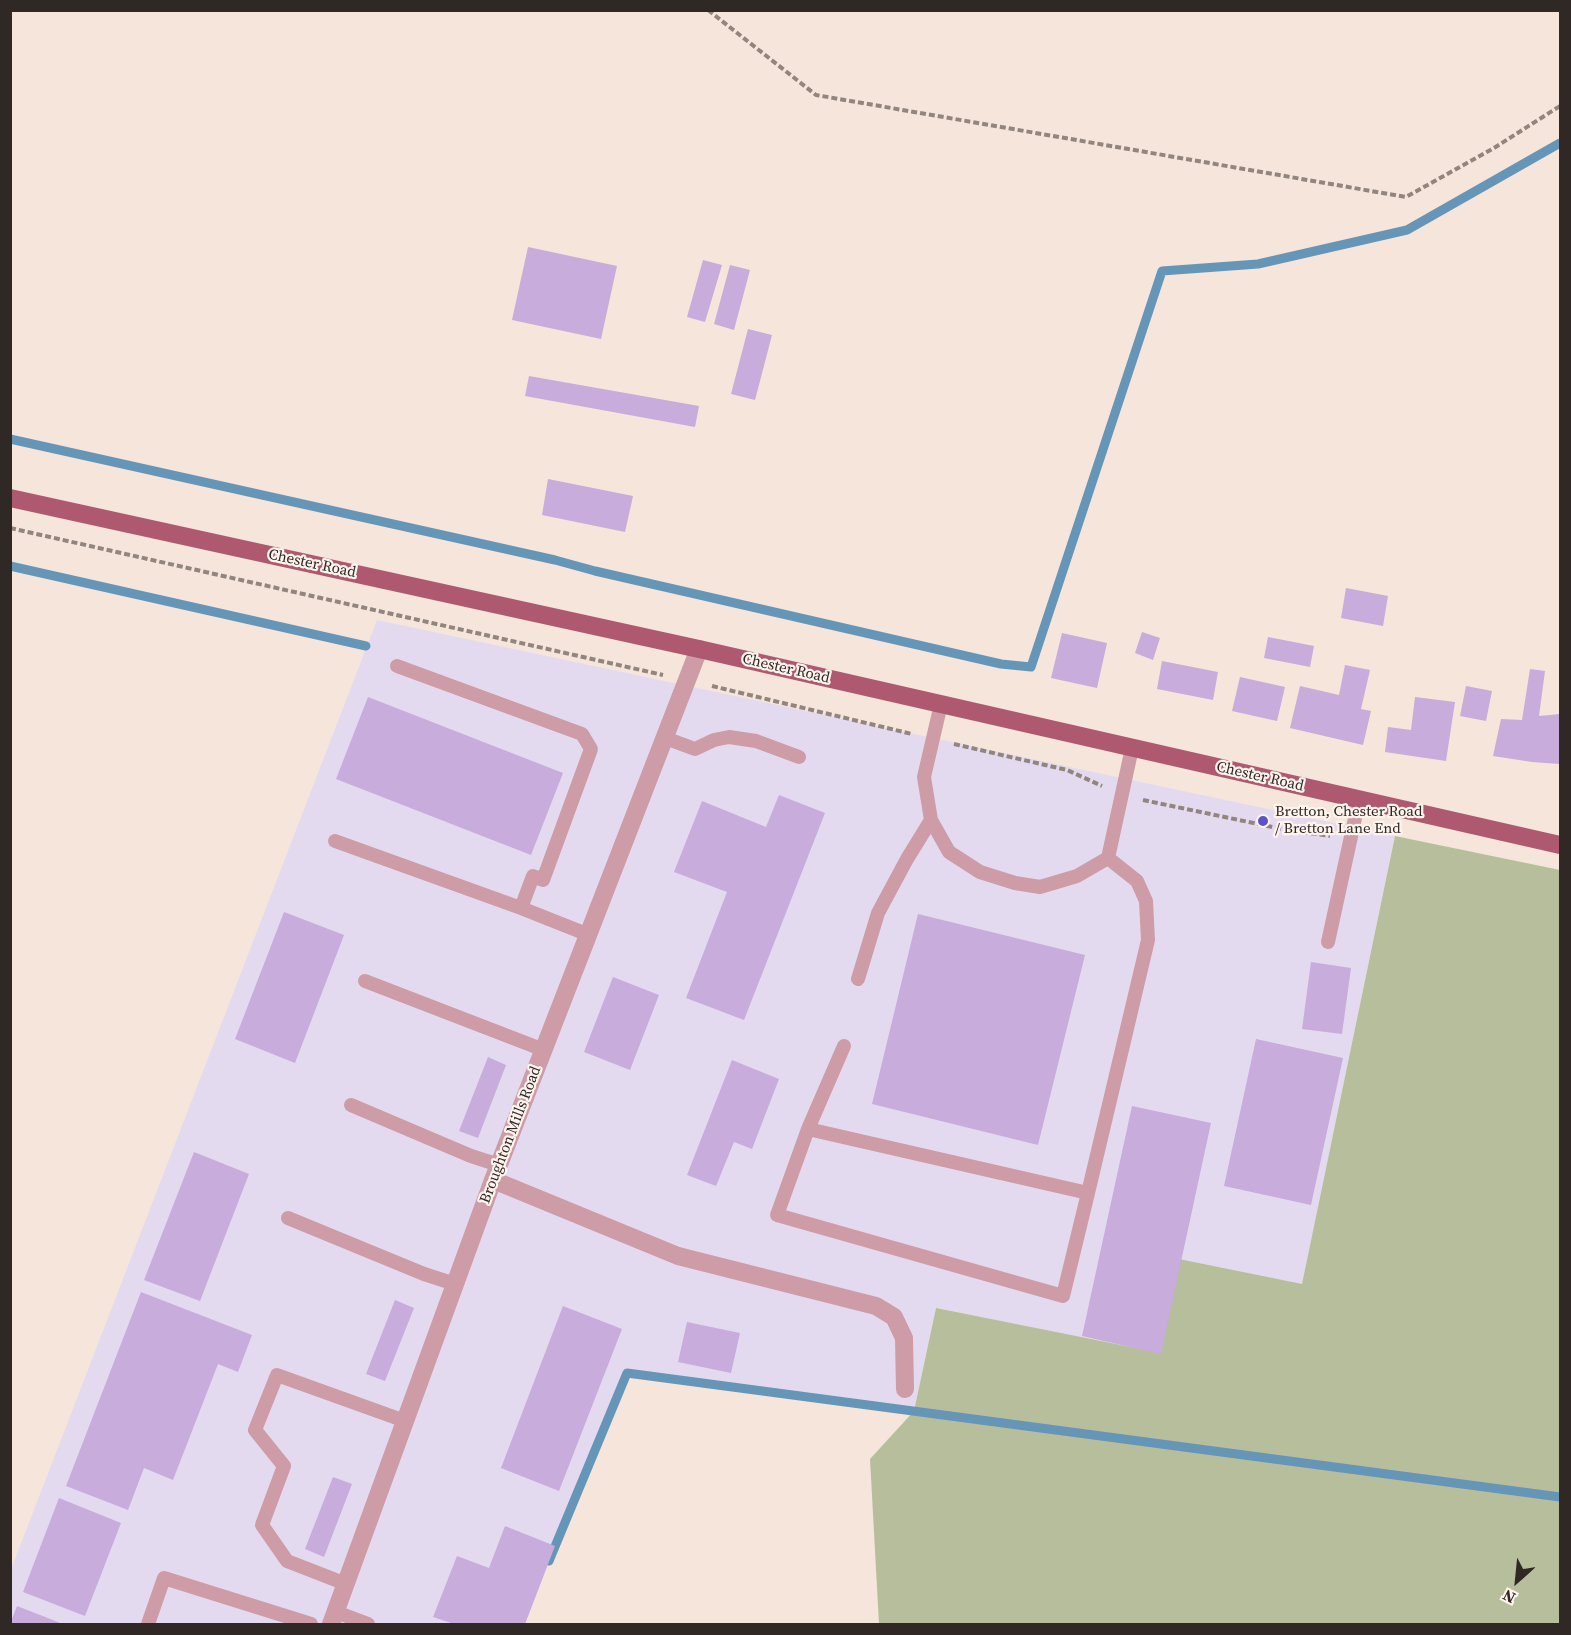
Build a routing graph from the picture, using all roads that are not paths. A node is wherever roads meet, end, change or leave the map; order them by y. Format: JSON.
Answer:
{"nodes":[{"id":1,"x":10,"y":498,"type":"edge"},
{"id":2,"x":699,"y":649,"type":"junction"},
{"id":3,"x":397,"y":666,"type":"dead end"},
{"id":4,"x":941,"y":704,"type":"junction"},
{"id":5,"x":665,"y":738,"type":"junction"},
{"id":6,"x":1132,"y":748,"type":"junction"},
{"id":7,"x":799,"y":757,"type":"dead end"},
{"id":8,"x":1359,"y":800,"type":"junction"},
{"id":9,"x":931,"y":820,"type":"junction"},
{"id":10,"x":335,"y":841,"type":"dead end"},
{"id":11,"x":1560,"y":845,"type":"edge"},
{"id":12,"x":1108,"y":858,"type":"junction"},
{"id":13,"x":521,"y":908,"type":"junction"},
{"id":14,"x":589,"y":935,"type":"junction"},
{"id":15,"x":1328,"y":942,"type":"dead end"},
{"id":16,"x":858,"y":979,"type":"dead end"},
{"id":17,"x":365,"y":981,"type":"dead end"},
{"id":18,"x":844,"y":1046,"type":"dead end"},
{"id":19,"x":544,"y":1050,"type":"junction"},
{"id":20,"x":351,"y":1105,"type":"dead end"},
{"id":21,"x":808,"y":1129,"type":"junction"},
{"id":22,"x":496,"y":1173,"type":"junction"},
{"id":23,"x":1088,"y":1193,"type":"junction"},
{"id":24,"x":288,"y":1218,"type":"dead end"},
{"id":25,"x":455,"y":1284,"type":"junction"},
{"id":26,"x":905,"y":1389,"type":"dead end"},
{"id":27,"x":405,"y":1421,"type":"junction"},
{"id":28,"x":346,"y":1584,"type":"junction"},
{"id":29,"x":333,"y":1618,"type":"edge"},
{"id":30,"x":148,"y":1624,"type":"edge"},
{"id":31,"x":310,"y":1624,"type":"edge"},
{"id":32,"x":368,"y":1624,"type":"edge"}],
"edges":[{"from":1,"to":2,"type":"main road","name":"Chester Road"},
{"from":2,"to":4,"type":"main road","name":"Chester Road"},
{"from":2,"to":5,"type":"street","name":"Broughton Mills Road"},
{"from":3,"to":13,"type":"lane"},
{"from":4,"to":6,"type":"main road","name":"Chester Road"},
{"from":4,"to":9,"type":"lane"},
{"from":5,"to":7,"type":"lane"},
{"from":5,"to":14,"type":"street","name":"Broughton Mills Road"},
{"from":6,"to":8,"type":"main road","name":"Chester Road"},
{"from":6,"to":12,"type":"lane"},
{"from":8,"to":11,"type":"main road","name":"Chester Road"},
{"from":8,"to":15,"type":"lane"},
{"from":9,"to":12,"type":"lane"},
{"from":9,"to":16,"type":"lane"},
{"from":10,"to":13,"type":"lane"},
{"from":12,"to":23,"type":"lane"},
{"from":13,"to":14,"type":"lane"},
{"from":14,"to":19,"type":"street","name":"Broughton Mills Road"},
{"from":17,"to":19,"type":"lane"},
{"from":18,"to":21,"type":"lane"},
{"from":19,"to":22,"type":"street","name":"Broughton Mills Road"},
{"from":20,"to":22,"type":"lane"},
{"from":21,"to":23,"type":"lane"},
{"from":21,"to":23,"type":"lane"},
{"from":22,"to":25,"type":"street","name":"Broughton Mills Road"},
{"from":22,"to":26,"type":"street"},
{"from":24,"to":25,"type":"lane"},
{"from":25,"to":27,"type":"street","name":"Broughton Mills Road"},
{"from":27,"to":28,"type":"street","name":"Broughton Mills Road"},
{"from":27,"to":28,"type":"lane"},
{"from":28,"to":29,"type":"street","name":"Broughton Mills Road"},
{"from":29,"to":32,"type":"lane"},
{"from":30,"to":31,"type":"lane"}]}
